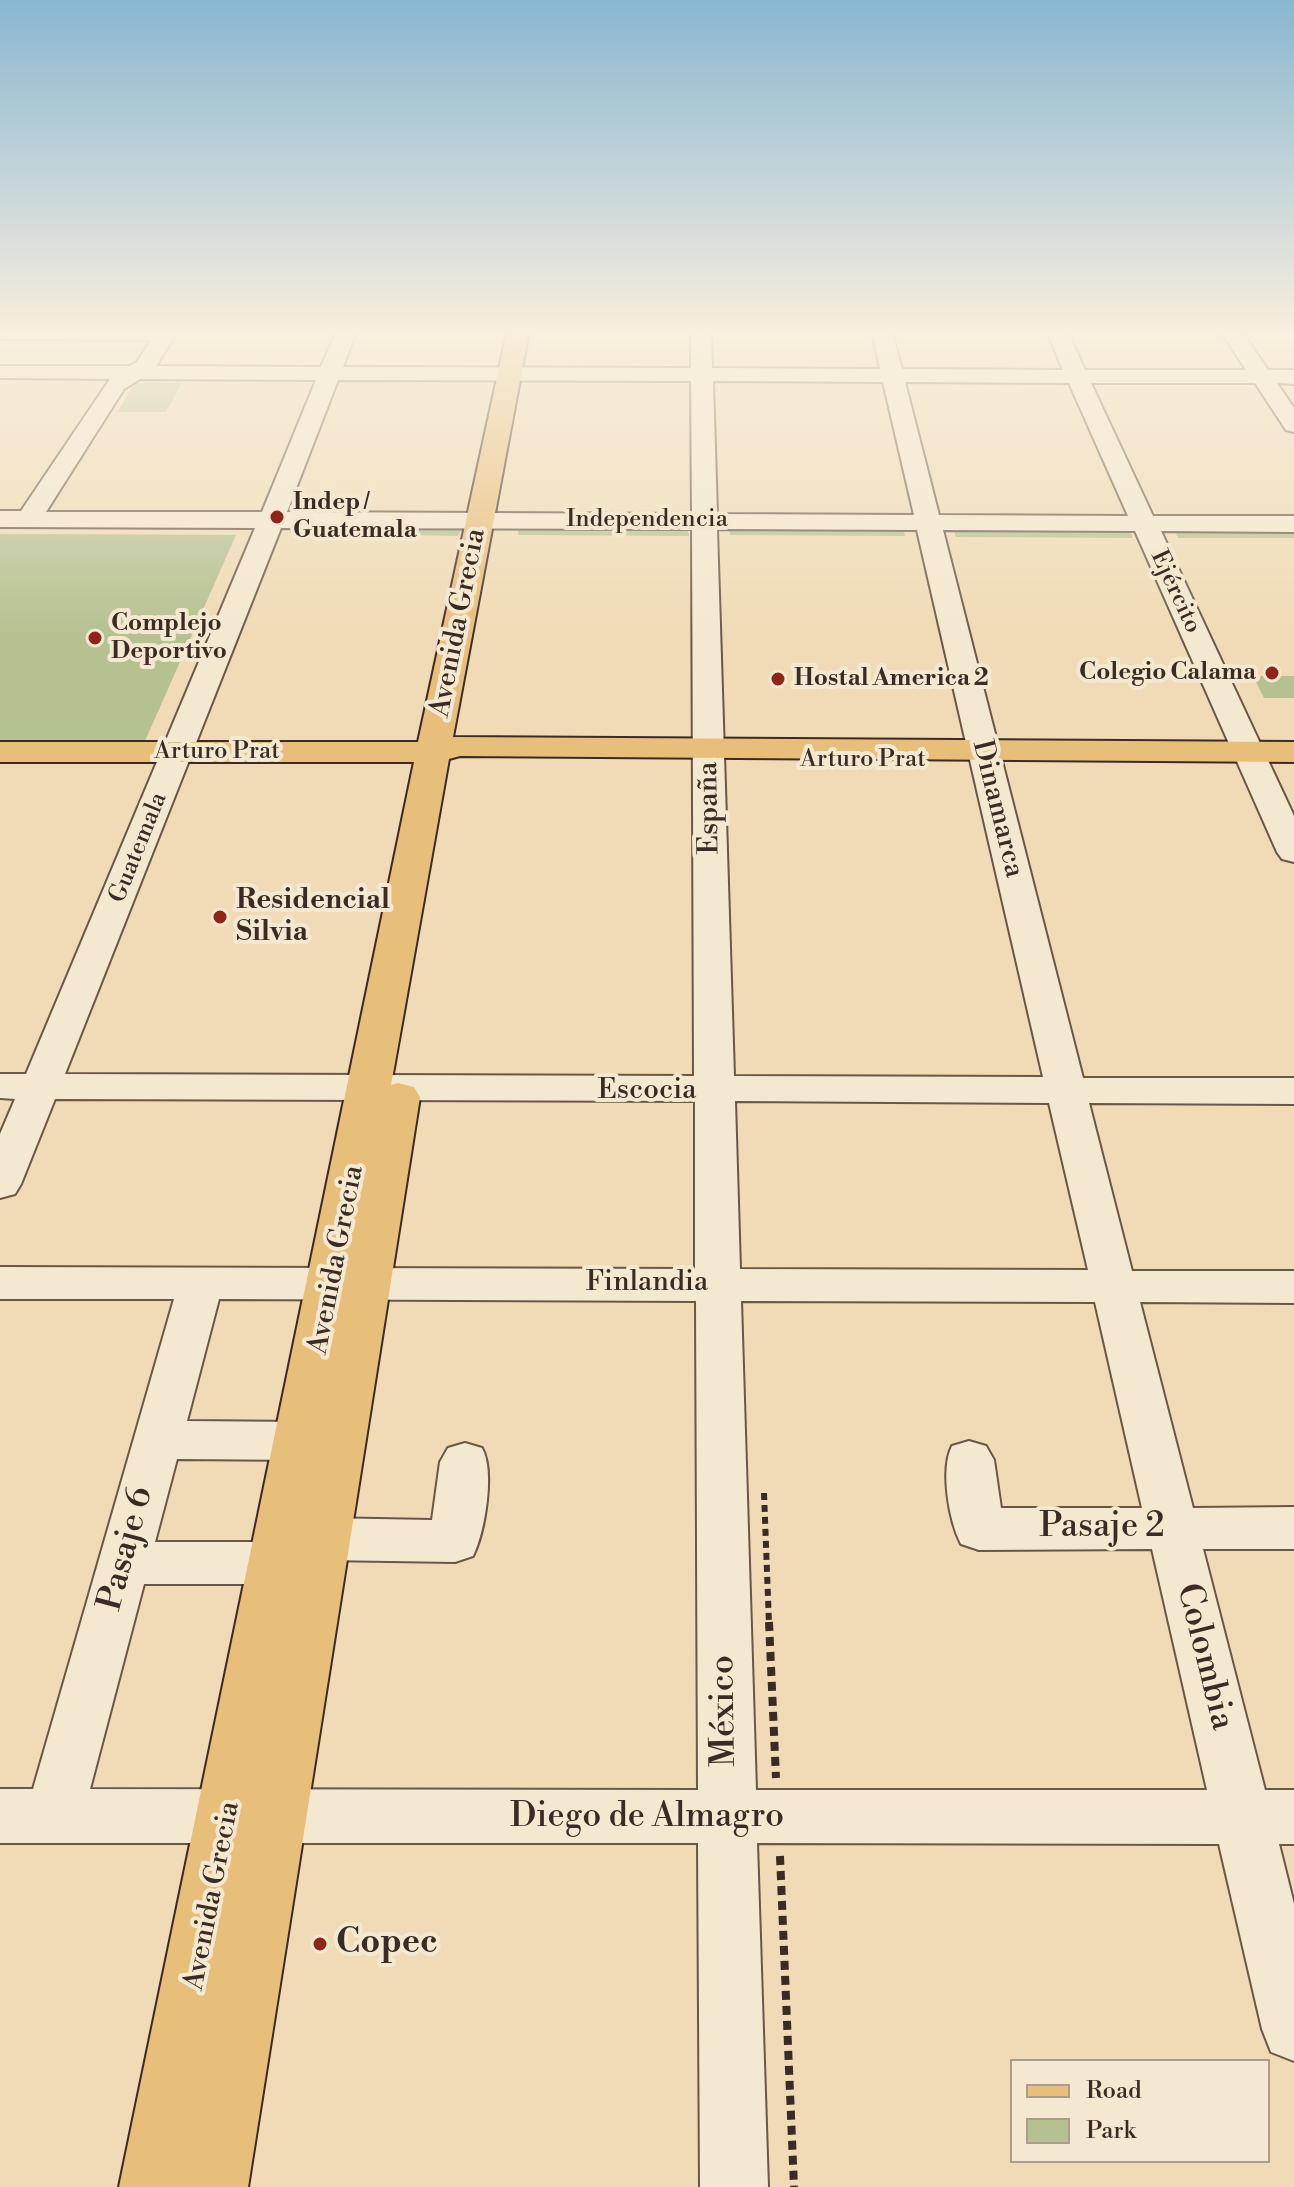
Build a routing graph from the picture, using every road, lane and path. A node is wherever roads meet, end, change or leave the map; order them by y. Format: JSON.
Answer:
{"nodes":[{"id":1,"x":84,"y":434,"type":"edge"},
{"id":2,"x":306,"y":434,"type":"edge"},
{"id":3,"x":506,"y":434,"type":"edge"},
{"id":4,"x":703,"y":434,"type":"edge"},
{"id":5,"x":906,"y":434,"type":"edge"},
{"id":6,"x":1103,"y":434,"type":"edge"},
{"id":7,"x":0,"y":519,"type":"edge"},
{"id":8,"x":29,"y":519,"type":"junction"},
{"id":9,"x":1294,"y":524,"type":"edge"},
{"id":10,"x":268,"y":528,"type":"junction"},
{"id":11,"x":488,"y":530,"type":"junction"},
{"id":12,"x":705,"y":530,"type":"junction"},
{"id":13,"x":930,"y":531,"type":"junction"},
{"id":14,"x":1148,"y":533,"type":"junction"},
{"id":15,"x":1294,"y":543,"type":"edge"},
{"id":16,"x":0,"y":752,"type":"edge"},
{"id":17,"x":179,"y":752,"type":"junction"},
{"id":18,"x":451,"y":752,"type":"junction"},
{"id":19,"x":1294,"y":752,"type":"edge"},
{"id":20,"x":709,"y":755,"type":"junction"},
{"id":21,"x":985,"y":756,"type":"junction"},
{"id":22,"x":1250,"y":756,"type":"junction"},
{"id":23,"x":1294,"y":761,"type":"edge"},
{"id":24,"x":1294,"y":852,"type":"edge"},
{"id":25,"x":0,"y":1086,"type":"edge"},
{"id":26,"x":41,"y":1086,"type":"junction"},
{"id":27,"x":385,"y":1088,"type":"junction"},
{"id":28,"x":715,"y":1091,"type":"junction"},
{"id":29,"x":1066,"y":1091,"type":"junction"},
{"id":30,"x":1294,"y":1091,"type":"edge"},
{"id":31,"x":0,"y":1184,"type":"edge"},
{"id":32,"x":201,"y":1282,"type":"junction"},
{"id":33,"x":350,"y":1282,"type":"junction"},
{"id":34,"x":0,"y":1283,"type":"edge"},
{"id":35,"x":719,"y":1284,"type":"junction"},
{"id":36,"x":1113,"y":1285,"type":"junction"},
{"id":37,"x":1294,"y":1287,"type":"edge"},
{"id":38,"x":157,"y":1440,"type":"junction"},
{"id":39,"x":302,"y":1441,"type":"junction"},
{"id":40,"x":969,"y":1460,"type":"dead end"},
{"id":41,"x":465,"y":1462,"type":"dead end"},
{"id":42,"x":1172,"y":1528,"type":"junction"},
{"id":43,"x":1294,"y":1528,"type":"edge"},
{"id":44,"x":323,"y":1539,"type":"junction"},
{"id":45,"x":124,"y":1563,"type":"junction"},
{"id":46,"x":278,"y":1563,"type":"junction"},
{"id":47,"x":27,"y":1816,"type":"edge"},
{"id":48,"x":251,"y":1816,"type":"junction"},
{"id":49,"x":1268,"y":1817,"type":"edge"},
{"id":50,"x":727,"y":1818,"type":"junction"},
{"id":51,"x":1294,"y":2029,"type":"edge"},
{"id":52,"x":156,"y":2187,"type":"edge"},
{"id":53,"x":211,"y":2187,"type":"edge"},
{"id":54,"x":734,"y":2187,"type":"edge"}],
"edges":[{"from":1,"to":8,"type":"street"},
{"from":2,"to":10,"type":"street","name":"Guatemala"},
{"from":3,"to":11,"type":"main road","name":"Avenida Grecia"},
{"from":4,"to":12,"type":"street","name":"España"},
{"from":5,"to":13,"type":"street","name":"Dinamarca"},
{"from":6,"to":14,"type":"street","name":"Ejército"},
{"from":7,"to":8,"type":"street","name":"Independencia"},
{"from":8,"to":10,"type":"street","name":"Independencia"},
{"from":9,"to":14,"type":"street","name":"Independencia"},
{"from":10,"to":11,"type":"street","name":"Independencia"},
{"from":10,"to":17,"type":"street","name":"Guatemala"},
{"from":11,"to":12,"type":"street","name":"Independencia"},
{"from":11,"to":18,"type":"main road","name":"Avenida Grecia"},
{"from":12,"to":13,"type":"street","name":"Independencia"},
{"from":12,"to":20,"type":"street","name":"España"},
{"from":13,"to":14,"type":"street","name":"Independencia"},
{"from":13,"to":21,"type":"street","name":"Dinamarca"},
{"from":14,"to":15,"type":"street","name":"Independencia"},
{"from":14,"to":22,"type":"street","name":"Ejército"},
{"from":16,"to":17,"type":"main road","name":"Arturo Prat"},
{"from":17,"to":18,"type":"main road","name":"Arturo Prat"},
{"from":17,"to":26,"type":"street","name":"Guatemala"},
{"from":18,"to":20,"type":"main road","name":"Arturo Prat"},
{"from":18,"to":27,"type":"main road","name":"Avenida Grecia"},
{"from":19,"to":22,"type":"main road","name":"Arturo Prat"},
{"from":20,"to":21,"type":"main road","name":"Arturo Prat"},
{"from":20,"to":28,"type":"street","name":"España"},
{"from":21,"to":22,"type":"main road","name":"Arturo Prat"},
{"from":21,"to":29,"type":"street","name":"Dinamarca"},
{"from":22,"to":23,"type":"main road","name":"Arturo Prat"},
{"from":22,"to":24,"type":"street","name":"Ejército"},
{"from":25,"to":26,"type":"street","name":"Escocia"},
{"from":26,"to":27,"type":"street","name":"Escocia"},
{"from":26,"to":31,"type":"street","name":"Guatemala"},
{"from":27,"to":28,"type":"street","name":"Escocia"},
{"from":27,"to":33,"type":"main road","name":"Avenida Grecia"},
{"from":28,"to":29,"type":"street","name":"Escocia"},
{"from":28,"to":35,"type":"street","name":"España"},
{"from":29,"to":30,"type":"street","name":"Escocia"},
{"from":29,"to":36,"type":"street","name":"Dinamarca"},
{"from":32,"to":33,"type":"street","name":"Finlandia"},
{"from":32,"to":34,"type":"street","name":"Finlandia"},
{"from":32,"to":38,"type":"street","name":"Pasaje 6"},
{"from":33,"to":35,"type":"street","name":"Finlandia"},
{"from":33,"to":39,"type":"main road","name":"Avenida Grecia"},
{"from":33,"to":44,"type":"main road","name":"Avenida Grecia"},
{"from":35,"to":36,"type":"street","name":"Finlandia"},
{"from":35,"to":50,"type":"street","name":"México"},
{"from":36,"to":37,"type":"street","name":"Finlandia"},
{"from":36,"to":42,"type":"street","name":"Colombia"},
{"from":38,"to":39,"type":"street"},
{"from":38,"to":45,"type":"street","name":"Pasaje 6"},
{"from":39,"to":46,"type":"main road","name":"Avenida Grecia"},
{"from":40,"to":42,"type":"street","name":"Pasaje 2"},
{"from":41,"to":44,"type":"street"},
{"from":42,"to":43,"type":"street","name":"Pasaje 2"},
{"from":42,"to":49,"type":"street","name":"Colombia"},
{"from":44,"to":48,"type":"main road","name":"Avenida Grecia"},
{"from":45,"to":46,"type":"street"},
{"from":45,"to":47,"type":"street","name":"Pasaje 6"},
{"from":46,"to":48,"type":"main road","name":"Avenida Grecia"},
{"from":47,"to":48,"type":"street","name":"Diego de Almagro"},
{"from":48,"to":50,"type":"street","name":"Diego de Almagro"},
{"from":48,"to":52,"type":"main road","name":"Avenida Grecia"},
{"from":48,"to":53,"type":"main road","name":"Avenida Grecia"},
{"from":49,"to":50,"type":"street","name":"Diego de Almagro"},
{"from":49,"to":51,"type":"street","name":"Colombia"},
{"from":50,"to":54,"type":"street","name":"México"}]}
